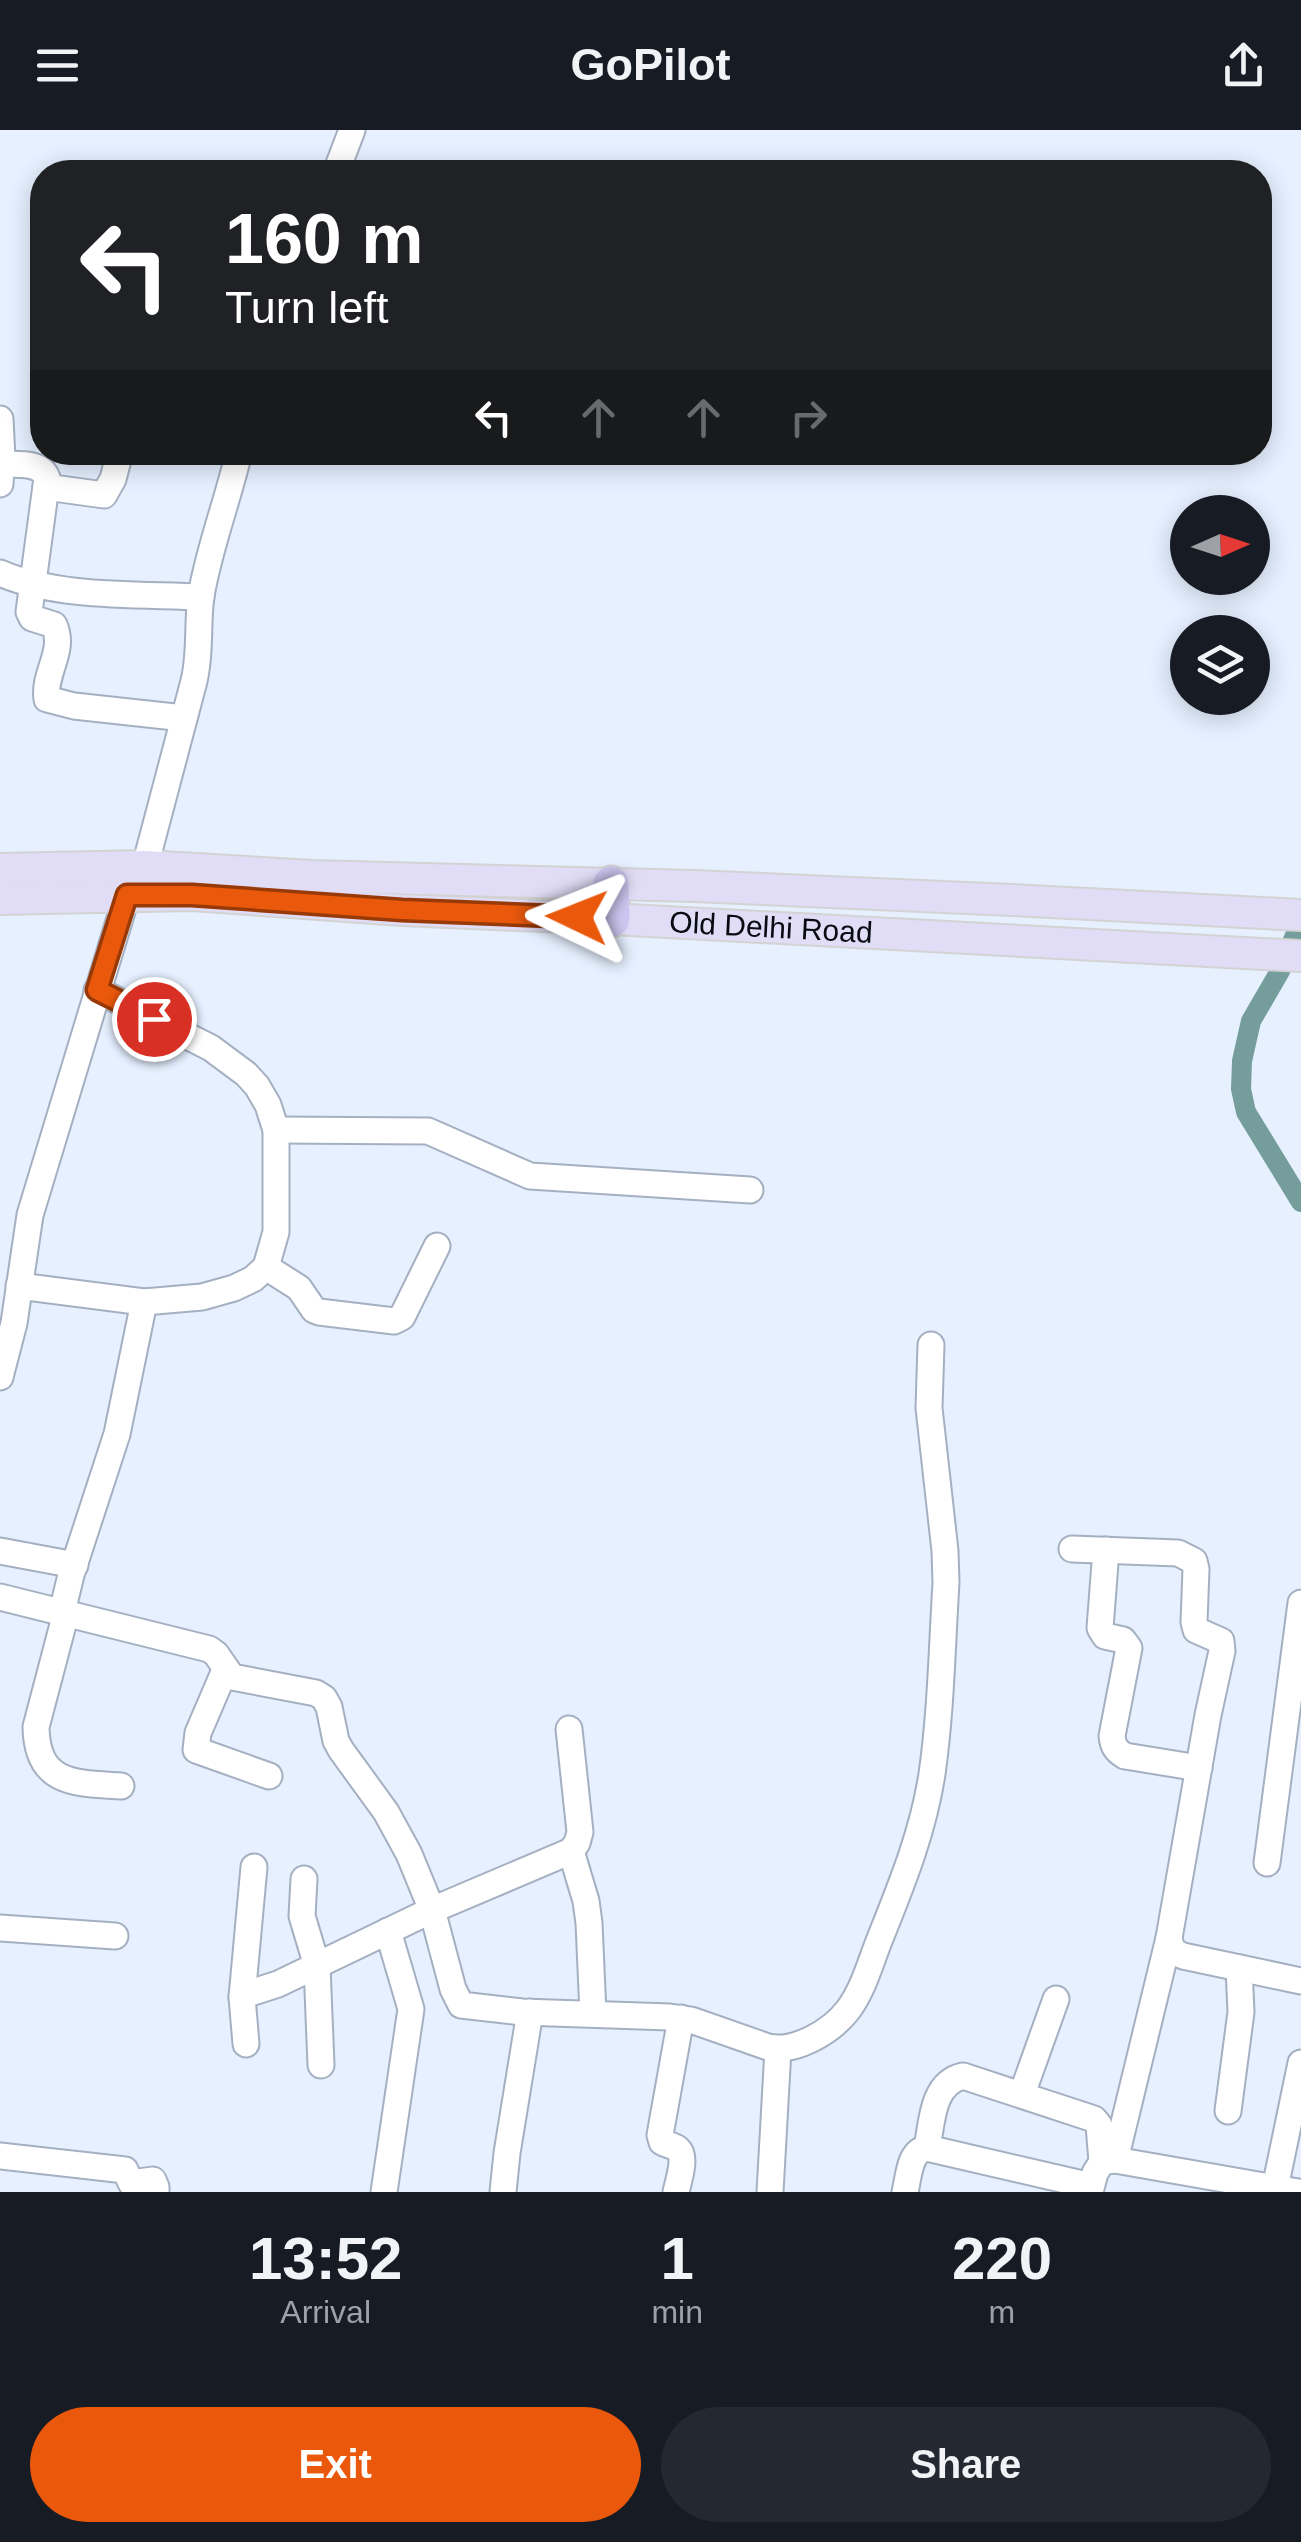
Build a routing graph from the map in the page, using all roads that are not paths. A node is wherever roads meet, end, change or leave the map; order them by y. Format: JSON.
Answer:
{"nodes":[{"id":1,"x":352,"y":130,"type":"edge"},
{"id":2,"x":341,"y":160,"type":"edge"},
{"id":3,"x":0,"y":419,"type":"edge"},
{"id":4,"x":117,"y":465,"type":"edge"},
{"id":5,"x":236,"y":465,"type":"edge"},
{"id":6,"x":1,"y":474,"type":"edge"},
{"id":7,"x":46,"y":487,"type":"junction"},
{"id":8,"x":0,"y":573,"type":"edge"},
{"id":9,"x":34,"y":585,"type":"junction"},
{"id":10,"x":201,"y":597,"type":"junction"},
{"id":11,"x":184,"y":718,"type":"junction"},
{"id":12,"x":145,"y":866,"type":"junction"},
{"id":13,"x":0,"y":869,"type":"edge"},
{"id":14,"x":127,"y":895,"type":"junction"},
{"id":15,"x":0,"y":899,"type":"edge"},
{"id":16,"x":612,"y":901,"type":"junction"},
{"id":17,"x":1301,"y":915,"type":"edge"},
{"id":18,"x":1301,"y":956,"type":"edge"},
{"id":19,"x":97,"y":990,"type":"junction"},
{"id":20,"x":276,"y":1130,"type":"junction"},
{"id":21,"x":750,"y":1190,"type":"dead end"},
{"id":22,"x":437,"y":1246,"type":"dead end"},
{"id":23,"x":266,"y":1267,"type":"junction"},
{"id":24,"x":19,"y":1286,"type":"junction"},
{"id":25,"x":144,"y":1302,"type":"junction"},
{"id":26,"x":931,"y":1345,"type":"dead end"},
{"id":27,"x":0,"y":1376,"type":"edge"},
{"id":28,"x":1072,"y":1549,"type":"dead end"},
{"id":29,"x":0,"y":1550,"type":"edge"},
{"id":30,"x":1106,"y":1550,"type":"junction"},
{"id":31,"x":75,"y":1565,"type":"junction"},
{"id":32,"x":0,"y":1597,"type":"edge"},
{"id":33,"x":1301,"y":1603,"type":"edge"},
{"id":34,"x":64,"y":1613,"type":"junction"},
{"id":35,"x":1297,"y":1664,"type":"edge"},
{"id":36,"x":225,"y":1670,"type":"junction"},
{"id":37,"x":569,"y":1729,"type":"dead end"},
{"id":38,"x":1292,"y":1742,"type":"edge"},
{"id":39,"x":1199,"y":1768,"type":"junction"},
{"id":40,"x":269,"y":1776,"type":"dead end"},
{"id":41,"x":121,"y":1786,"type":"dead end"},
{"id":42,"x":571,"y":1851,"type":"junction"},
{"id":43,"x":1267,"y":1862,"type":"dead end"},
{"id":44,"x":254,"y":1867,"type":"dead end"},
{"id":45,"x":304,"y":1878,"type":"dead end"},
{"id":46,"x":432,"y":1910,"type":"junction"},
{"id":47,"x":0,"y":1928,"type":"edge"},
{"id":48,"x":388,"y":1932,"type":"junction"},
{"id":49,"x":114,"y":1936,"type":"dead end"},
{"id":50,"x":1170,"y":1938,"type":"junction"},
{"id":51,"x":317,"y":1966,"type":"junction"},
{"id":52,"x":1240,"y":1968,"type":"junction"},
{"id":53,"x":1301,"y":1981,"type":"edge"},
{"id":54,"x":242,"y":1996,"type":"junction"},
{"id":55,"x":1056,"y":2000,"type":"dead end"},
{"id":56,"x":530,"y":2012,"type":"junction"},
{"id":57,"x":593,"y":2014,"type":"junction"},
{"id":58,"x":682,"y":2018,"type":"junction"},
{"id":59,"x":246,"y":2044,"type":"dead end"},
{"id":60,"x":778,"y":2049,"type":"junction"},
{"id":61,"x":1301,"y":2064,"type":"edge"},
{"id":62,"x":321,"y":2065,"type":"dead end"},
{"id":63,"x":1022,"y":2094,"type":"junction"},
{"id":64,"x":1228,"y":2111,"type":"dead end"},
{"id":65,"x":927,"y":2148,"type":"junction"},
{"id":66,"x":0,"y":2156,"type":"edge"},
{"id":67,"x":1108,"y":2161,"type":"junction"},
{"id":68,"x":1233,"y":2187,"type":"edge"},
{"id":69,"x":1090,"y":2189,"type":"edge"},
{"id":70,"x":1286,"y":2190,"type":"edge"},
{"id":71,"x":156,"y":2192,"type":"edge"},
{"id":72,"x":384,"y":2192,"type":"edge"},
{"id":73,"x":503,"y":2192,"type":"edge"},
{"id":74,"x":676,"y":2192,"type":"edge"},
{"id":75,"x":770,"y":2192,"type":"edge"},
{"id":76,"x":905,"y":2192,"type":"edge"}],
"edges":[{"from":1,"to":2,"type":"street"},
{"from":3,"to":6,"type":"street"},
{"from":4,"to":7,"type":"street"},
{"from":5,"to":10,"type":"street"},
{"from":6,"to":7,"type":"street"},
{"from":7,"to":9,"type":"street"},
{"from":8,"to":9,"type":"street"},
{"from":9,"to":10,"type":"street"},
{"from":9,"to":11,"type":"street"},
{"from":10,"to":11,"type":"street"},
{"from":11,"to":12,"type":"street"},
{"from":12,"to":13,"type":"main road","name":"Old Delhi Road"},
{"from":12,"to":16,"type":"main road","name":"Old Delhi Road"},
{"from":14,"to":15,"type":"main road","name":"Old Delhi Road"},
{"from":14,"to":16,"type":"main road","name":"Old Delhi Road"},
{"from":14,"to":19,"type":"street"},
{"from":16,"to":17,"type":"main road","name":"Old Delhi Road"},
{"from":16,"to":18,"type":"main road","name":"Old Delhi Road"},
{"from":19,"to":20,"type":"street"},
{"from":19,"to":24,"type":"street"},
{"from":20,"to":21,"type":"street"},
{"from":20,"to":23,"type":"street"},
{"from":22,"to":23,"type":"street"},
{"from":23,"to":25,"type":"street"},
{"from":24,"to":25,"type":"street"},
{"from":24,"to":27,"type":"street"},
{"from":25,"to":31,"type":"street"},
{"from":26,"to":60,"type":"street"},
{"from":28,"to":30,"type":"street"},
{"from":29,"to":31,"type":"street"},
{"from":30,"to":39,"type":"street"},
{"from":30,"to":39,"type":"street"},
{"from":31,"to":34,"type":"street"},
{"from":32,"to":34,"type":"street"},
{"from":33,"to":35,"type":"street"},
{"from":34,"to":36,"type":"street"},
{"from":34,"to":41,"type":"street"},
{"from":35,"to":38,"type":"street"},
{"from":36,"to":40,"type":"street"},
{"from":36,"to":46,"type":"street"},
{"from":37,"to":42,"type":"street"},
{"from":38,"to":43,"type":"street"},
{"from":39,"to":50,"type":"street"},
{"from":42,"to":46,"type":"street"},
{"from":42,"to":57,"type":"street"},
{"from":44,"to":54,"type":"street"},
{"from":45,"to":51,"type":"street"},
{"from":46,"to":48,"type":"street"},
{"from":46,"to":56,"type":"street"},
{"from":47,"to":49,"type":"street"},
{"from":48,"to":51,"type":"street"},
{"from":48,"to":72,"type":"street"},
{"from":50,"to":52,"type":"street"},
{"from":50,"to":67,"type":"street"},
{"from":51,"to":54,"type":"street"},
{"from":51,"to":62,"type":"street"},
{"from":52,"to":53,"type":"street"},
{"from":52,"to":64,"type":"street"},
{"from":54,"to":59,"type":"street"},
{"from":55,"to":63,"type":"street"},
{"from":56,"to":57,"type":"street"},
{"from":56,"to":73,"type":"street"},
{"from":57,"to":58,"type":"street"},
{"from":58,"to":60,"type":"street"},
{"from":58,"to":74,"type":"street"},
{"from":60,"to":75,"type":"street"},
{"from":61,"to":70,"type":"street"},
{"from":63,"to":65,"type":"street"},
{"from":63,"to":67,"type":"street"},
{"from":65,"to":69,"type":"street"},
{"from":65,"to":76,"type":"street"},
{"from":66,"to":71,"type":"street"},
{"from":67,"to":68,"type":"street"},
{"from":67,"to":69,"type":"street"},
{"from":68,"to":70,"type":"street"}]}
